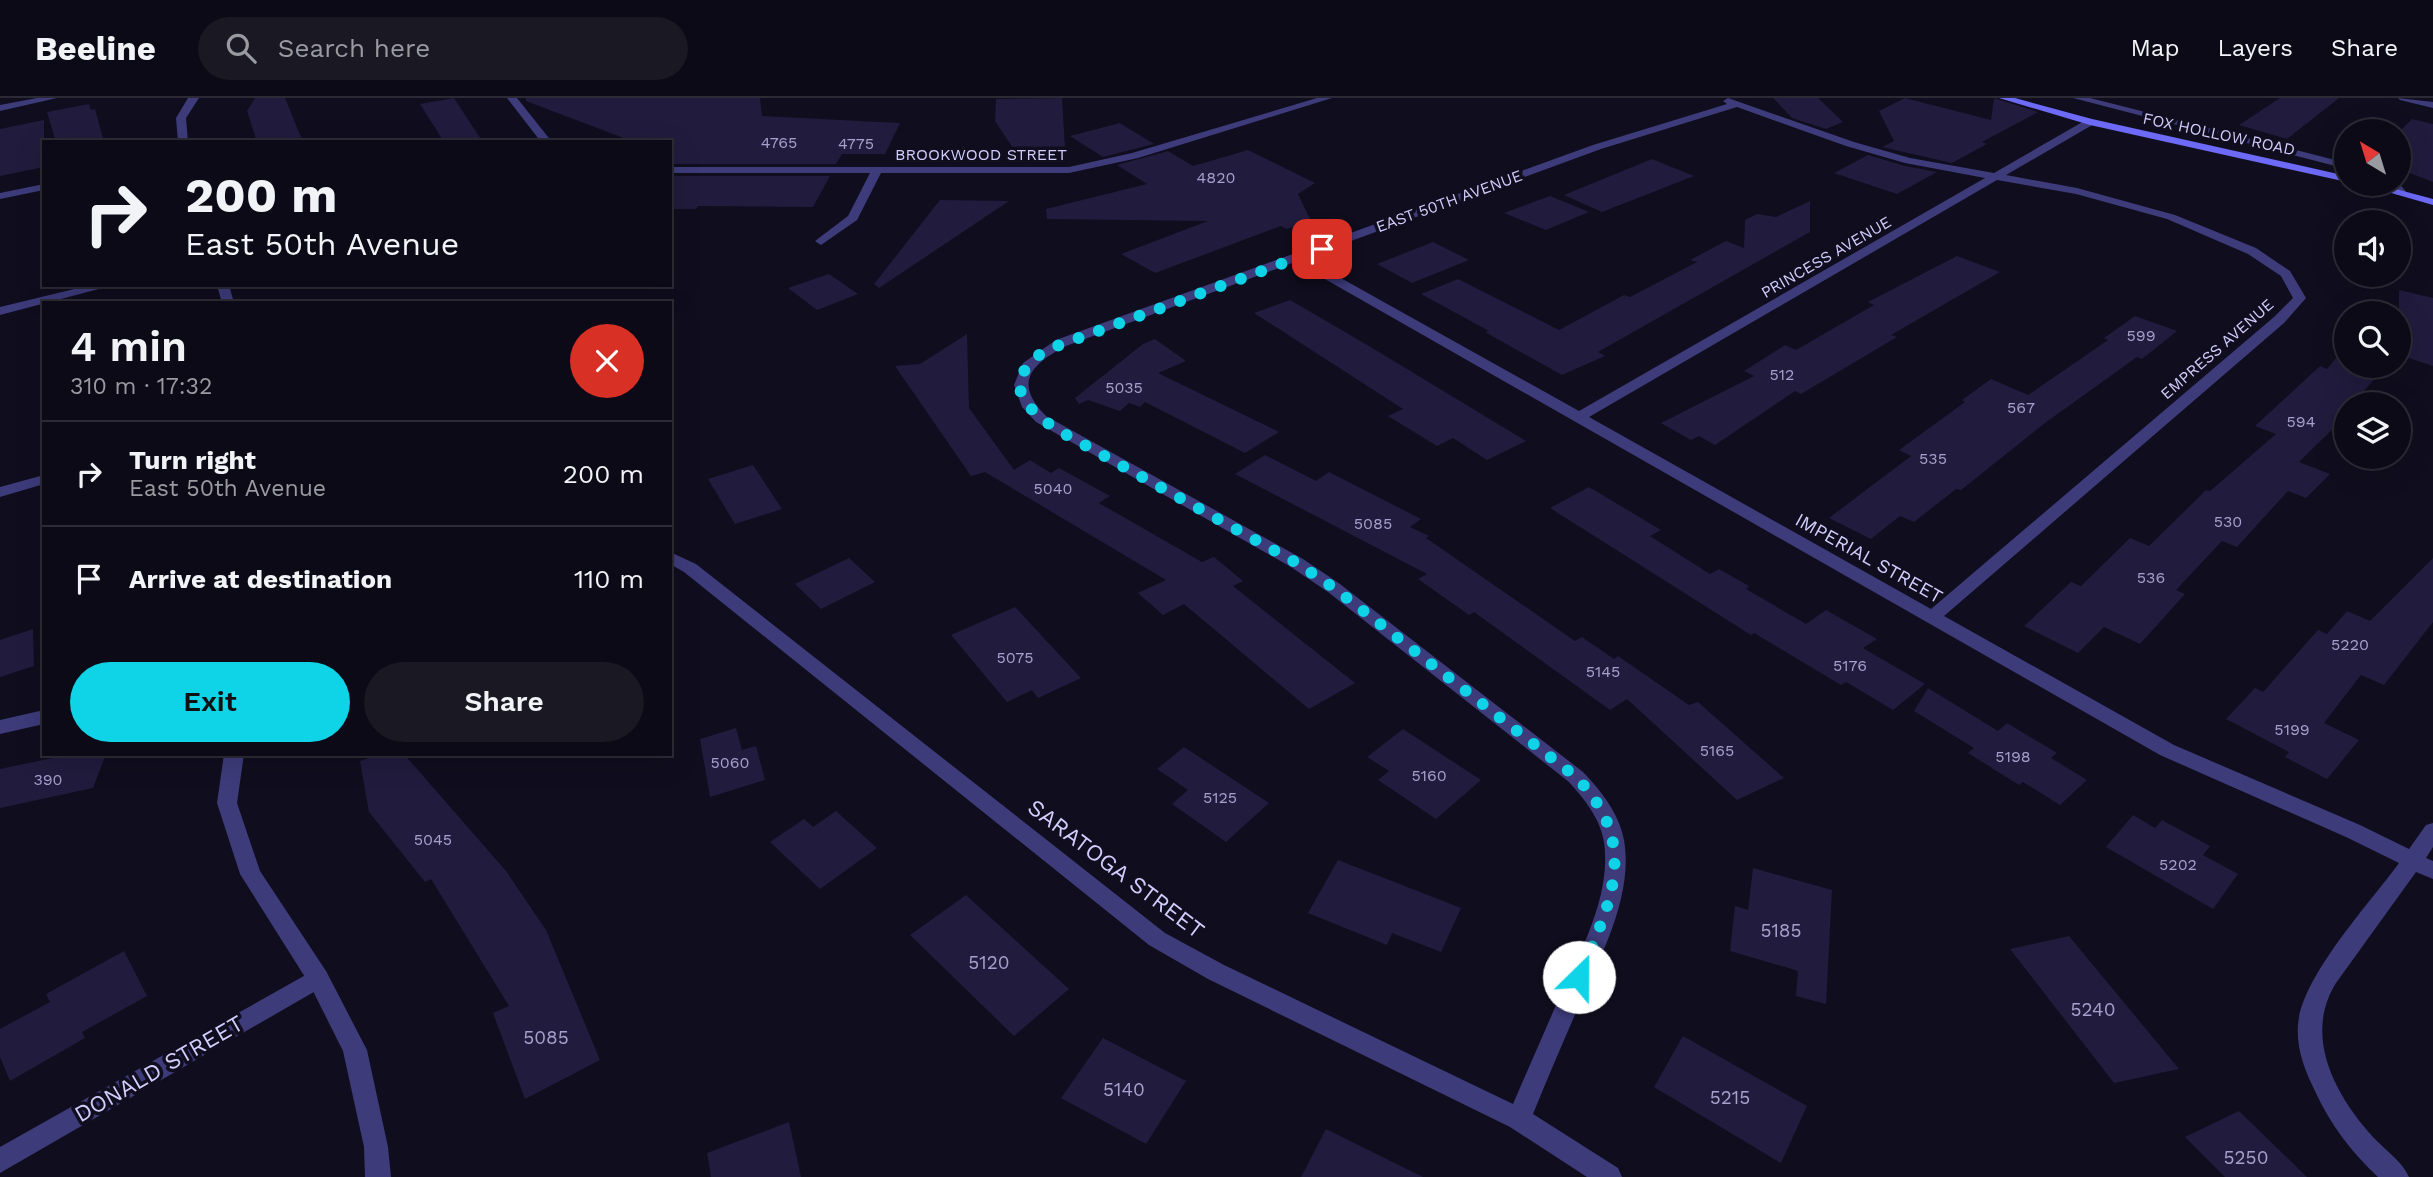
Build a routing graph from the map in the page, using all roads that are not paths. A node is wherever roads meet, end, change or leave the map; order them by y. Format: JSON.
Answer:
{"nodes":[{"id":1,"x":52,"y":98,"type":"edge"},
{"id":2,"x":194,"y":98,"type":"edge"},
{"id":3,"x":512,"y":98,"type":"edge"},
{"id":4,"x":1326,"y":98,"type":"edge"},
{"id":5,"x":1719,"y":98,"type":"edge"},
{"id":6,"x":2004,"y":98,"type":"edge"},
{"id":7,"x":2078,"y":98,"type":"edge"},
{"id":8,"x":2403,"y":98,"type":"edge"},
{"id":9,"x":1737,"y":104,"type":"junction"},
{"id":10,"x":2433,"y":105,"type":"edge"},
{"id":11,"x":0,"y":108,"type":"edge"},
{"id":12,"x":2090,"y":122,"type":"junction"},
{"id":13,"x":182,"y":140,"type":"edge"},
{"id":14,"x":545,"y":140,"type":"edge"},
{"id":15,"x":2334,"y":163,"type":"edge"},
{"id":16,"x":672,"y":170,"type":"edge"},
{"id":17,"x":877,"y":170,"type":"junction"},
{"id":18,"x":2334,"y":176,"type":"edge"},
{"id":19,"x":1997,"y":178,"type":"junction"},
{"id":20,"x":42,"y":187,"type":"edge"},
{"id":21,"x":2412,"y":194,"type":"edge"},
{"id":22,"x":0,"y":196,"type":"edge"},
{"id":23,"x":2433,"y":202,"type":"edge"},
{"id":24,"x":821,"y":240,"type":"dead end"},
{"id":25,"x":1297,"y":258,"type":"junction"},
{"id":26,"x":100,"y":287,"type":"edge"},
{"id":27,"x":0,"y":311,"type":"edge"},
{"id":28,"x":1577,"y":418,"type":"junction"},
{"id":29,"x":42,"y":480,"type":"edge"},
{"id":30,"x":0,"y":492,"type":"edge"},
{"id":31,"x":672,"y":558,"type":"edge"},
{"id":32,"x":1933,"y":617,"type":"junction"},
{"id":33,"x":42,"y":717,"type":"edge"},
{"id":34,"x":0,"y":727,"type":"edge"},
{"id":35,"x":234,"y":756,"type":"edge"},
{"id":36,"x":2433,"y":831,"type":"edge"},
{"id":37,"x":2423,"y":865,"type":"edge"},
{"id":38,"x":318,"y":978,"type":"junction"},
{"id":39,"x":1518,"y":1119,"type":"junction"},
{"id":40,"x":0,"y":1160,"type":"edge"},
{"id":41,"x":378,"y":1177,"type":"edge"},
{"id":42,"x":1609,"y":1177,"type":"edge"},
{"id":43,"x":2396,"y":1177,"type":"edge"}],
"edges":[{"from":1,"to":11,"type":"street"},
{"from":2,"to":13,"type":"street"},
{"from":3,"to":14,"type":"street"},
{"from":4,"to":17,"type":"street","name":"BROOKWOOD STREET"},
{"from":5,"to":9,"type":"street"},
{"from":6,"to":12,"type":"main road","name":"FOX HOLLOW ROAD"},
{"from":7,"to":15,"type":"street"},
{"from":8,"to":10,"type":"street"},
{"from":9,"to":19,"type":"street"},
{"from":9,"to":25,"type":"street","name":"EAST 50TH AVENUE"},
{"from":12,"to":18,"type":"main road","name":"FOX HOLLOW ROAD"},
{"from":12,"to":19,"type":"street","name":"PRINCESS AVENUE"},
{"from":16,"to":17,"type":"street","name":"BROOKWOOD STREET"},
{"from":17,"to":24,"type":"street","name":"BROOKWOOD STREET"},
{"from":19,"to":28,"type":"street","name":"PRINCESS AVENUE"},
{"from":19,"to":32,"type":"street","name":"EMPRESS AVENUE"},
{"from":20,"to":22,"type":"street"},
{"from":21,"to":23,"type":"main road"},
{"from":25,"to":28,"type":"street","name":"IMPERIAL STREET"},
{"from":25,"to":39,"type":"street","name":"EAST 50TH AVENUE"},
{"from":26,"to":27,"type":"street"},
{"from":28,"to":32,"type":"street","name":"IMPERIAL STREET"},
{"from":29,"to":30,"type":"street"},
{"from":31,"to":39,"type":"street","name":"SARATOGA STREET"},
{"from":32,"to":37,"type":"street","name":"IMPERIAL STREET"},
{"from":33,"to":34,"type":"street"},
{"from":35,"to":38,"type":"street"},
{"from":36,"to":37,"type":"street"},
{"from":37,"to":43,"type":"street"},
{"from":38,"to":40,"type":"street","name":"DONALD STREET"},
{"from":38,"to":41,"type":"street"},
{"from":39,"to":42,"type":"street","name":"SARATOGA STREET"}]}
